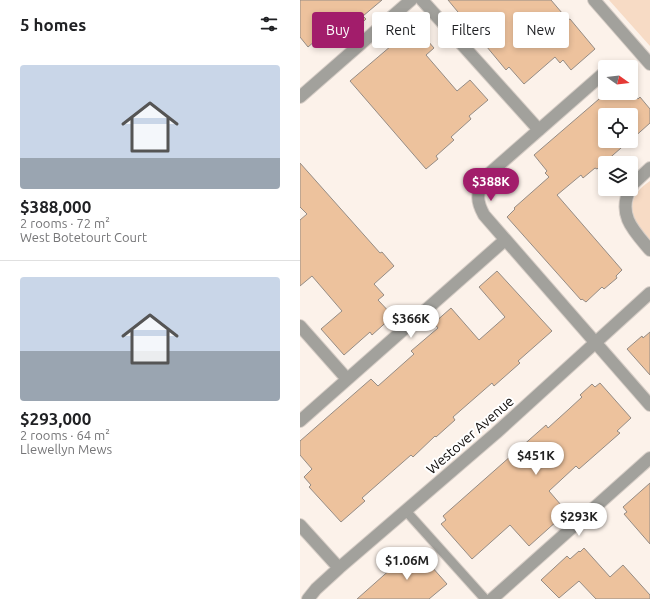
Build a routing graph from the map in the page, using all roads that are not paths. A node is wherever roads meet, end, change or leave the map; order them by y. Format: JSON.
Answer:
{"nodes":[{"id":1,"x":411,"y":0,"type":"edge"},
{"id":2,"x":422,"y":0,"type":"edge"},
{"id":3,"x":594,"y":0,"type":"edge"},
{"id":4,"x":650,"y":64,"type":"edge"},
{"id":5,"x":598,"y":78,"type":"edge"},
{"id":6,"x":302,"y":91,"type":"edge"},
{"id":7,"x":539,"y":130,"type":"junction"},
{"id":8,"x":650,"y":168,"type":"edge"},
{"id":9,"x":638,"y":179,"type":"edge"},
{"id":10,"x":627,"y":196,"type":"edge"},
{"id":11,"x":506,"y":240,"type":"junction"},
{"id":12,"x":650,"y":250,"type":"edge"},
{"id":13,"x":650,"y":293,"type":"edge"},
{"id":14,"x":300,"y":326,"type":"edge"},
{"id":15,"x":595,"y":343,"type":"junction"},
{"id":16,"x":347,"y":379,"type":"junction"},
{"id":17,"x":650,"y":405,"type":"edge"},
{"id":18,"x":300,"y":421,"type":"edge"},
{"id":19,"x":650,"y":458,"type":"edge"},
{"id":20,"x":406,"y":511,"type":"junction"},
{"id":21,"x":300,"y":525,"type":"edge"},
{"id":22,"x":339,"y":568,"type":"junction"},
{"id":23,"x":308,"y":599,"type":"edge"},
{"id":24,"x":485,"y":599,"type":"edge"},
{"id":25,"x":492,"y":599,"type":"edge"}],
"edges":[{"from":1,"to":6,"type":"street"},
{"from":2,"to":7,"type":"street"},
{"from":3,"to":4,"type":"street"},
{"from":5,"to":7,"type":"street"},
{"from":7,"to":11,"type":"street"},
{"from":8,"to":9,"type":"street"},
{"from":10,"to":12,"type":"street"},
{"from":11,"to":15,"type":"street"},
{"from":11,"to":16,"type":"street"},
{"from":13,"to":15,"type":"street","name":"Westover Avenue"},
{"from":14,"to":16,"type":"street"},
{"from":15,"to":17,"type":"street"},
{"from":15,"to":20,"type":"street","name":"Westover Avenue"},
{"from":16,"to":18,"type":"street"},
{"from":19,"to":25,"type":"street"},
{"from":20,"to":22,"type":"street","name":"Westover Avenue"},
{"from":20,"to":24,"type":"lane"},
{"from":21,"to":22,"type":"street"},
{"from":22,"to":23,"type":"street","name":"Westover Avenue"}]}
